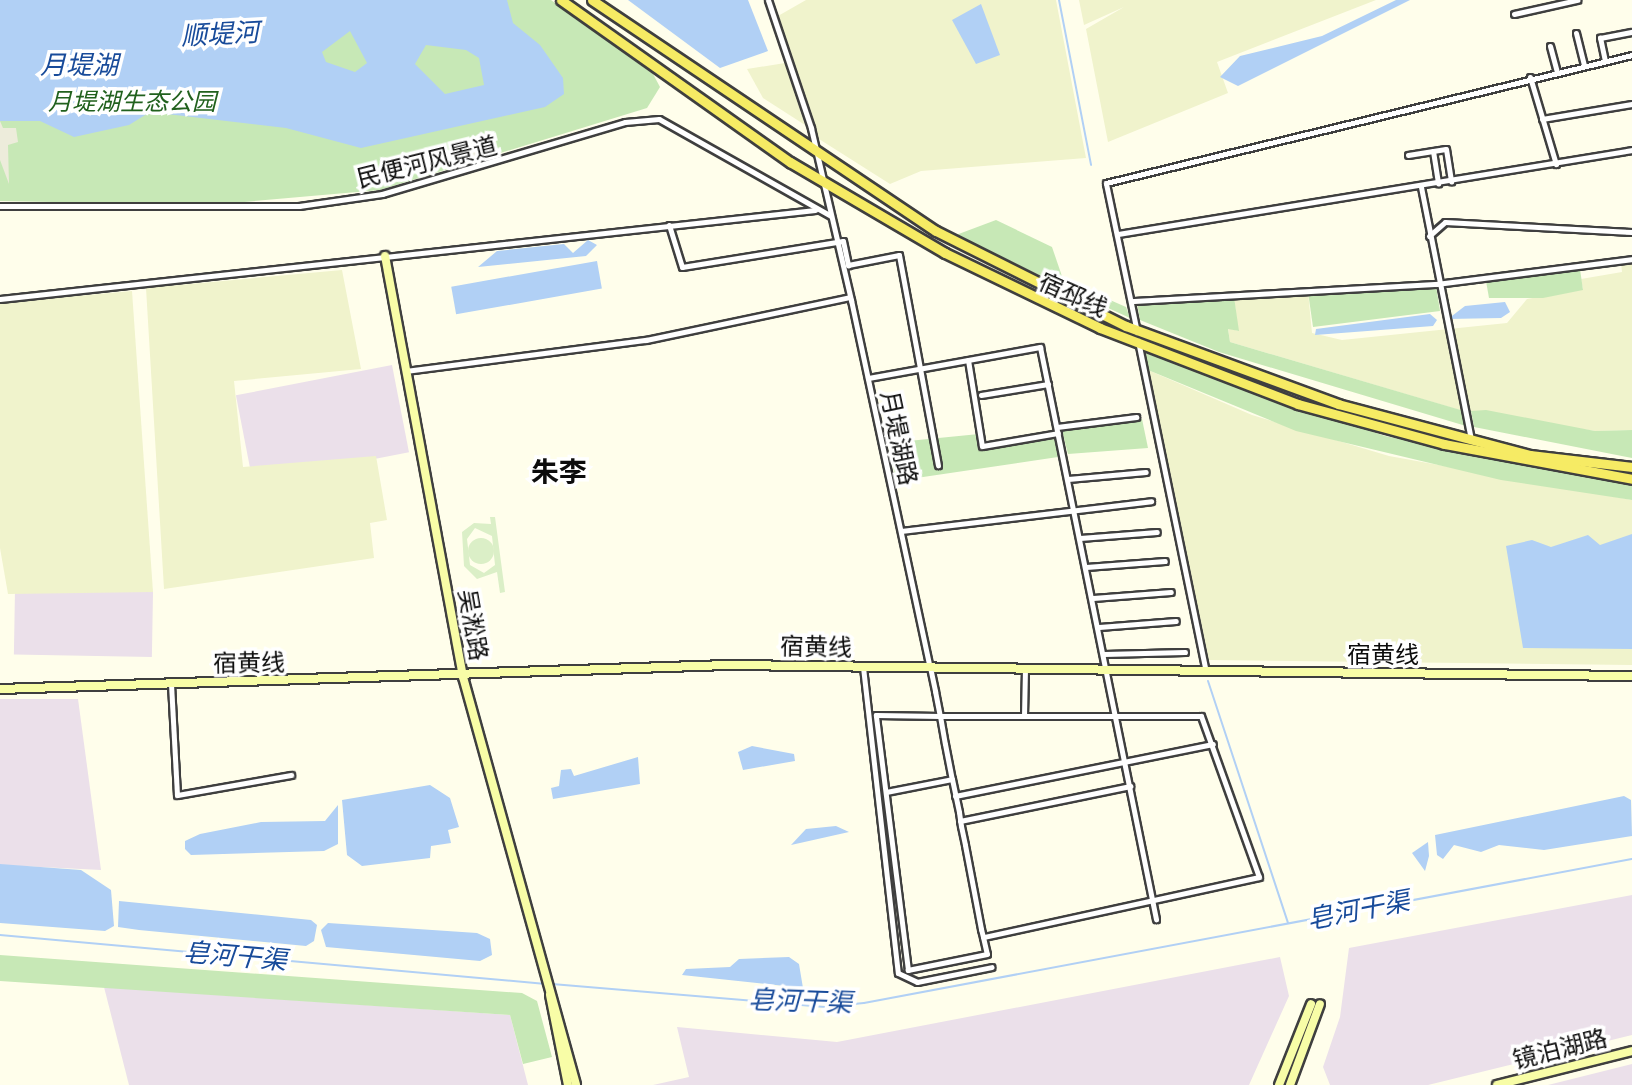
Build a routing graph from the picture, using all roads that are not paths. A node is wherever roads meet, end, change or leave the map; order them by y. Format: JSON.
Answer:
{"nodes":[{"id":1,"x":562,"y":0,"type":"edge"},
{"id":2,"x":592,"y":0,"type":"edge"},
{"id":3,"x":768,"y":0,"type":"edge"},
{"id":4,"x":1577,"y":0,"type":"edge"},
{"id":5,"x":1514,"y":14,"type":"dead end"},
{"id":6,"x":1632,"y":32,"type":"edge"},
{"id":7,"x":1576,"y":33,"type":"dead end"},
{"id":8,"x":1550,"y":46,"type":"dead end"},
{"id":9,"x":1632,"y":55,"type":"edge"},
{"id":10,"x":1605,"y":61,"type":"junction"},
{"id":11,"x":1584,"y":66,"type":"junction"},
{"id":12,"x":1557,"y":72,"type":"junction"},
{"id":13,"x":1530,"y":78,"type":"junction"},
{"id":14,"x":1632,"y":104,"type":"edge"},
{"id":15,"x":1542,"y":119,"type":"junction"},
{"id":16,"x":1632,"y":150,"type":"edge"},
{"id":17,"x":1433,"y":151,"type":"junction"},
{"id":18,"x":817,"y":152,"type":"junction"},
{"id":19,"x":1408,"y":155,"type":"dead end"},
{"id":20,"x":1556,"y":164,"type":"junction"},
{"id":21,"x":823,"y":182,"type":"junction"},
{"id":22,"x":1451,"y":182,"type":"junction"},
{"id":23,"x":1438,"y":184,"type":"junction"},
{"id":24,"x":1421,"y":187,"type":"junction"},
{"id":25,"x":0,"y":206,"type":"edge"},
{"id":26,"x":818,"y":210,"type":"junction"},
{"id":27,"x":831,"y":216,"type":"junction"},
{"id":28,"x":669,"y":225,"type":"junction"},
{"id":29,"x":1632,"y":232,"type":"edge"},
{"id":30,"x":1118,"y":234,"type":"junction"},
{"id":31,"x":1429,"y":236,"type":"junction"},
{"id":32,"x":838,"y":242,"type":"junction"},
{"id":33,"x":385,"y":256,"type":"junction"},
{"id":34,"x":1632,"y":259,"type":"edge"},
{"id":35,"x":1437,"y":284,"type":"junction"},
{"id":36,"x":850,"y":297,"type":"junction"},
{"id":37,"x":0,"y":299,"type":"edge"},
{"id":38,"x":1132,"y":301,"type":"junction"},
{"id":39,"x":1137,"y":330,"type":"junction"},
{"id":40,"x":1139,"y":345,"type":"junction"},
{"id":41,"x":968,"y":360,"type":"junction"},
{"id":42,"x":921,"y":369,"type":"junction"},
{"id":43,"x":406,"y":371,"type":"junction"},
{"id":44,"x":868,"y":378,"type":"junction"},
{"id":45,"x":1048,"y":384,"type":"junction"},
{"id":46,"x":981,"y":395,"type":"dead end"},
{"id":47,"x":1136,"y":417,"type":"dead end"},
{"id":48,"x":1057,"y":430,"type":"junction"},
{"id":49,"x":1471,"y":439,"type":"junction"},
{"id":50,"x":938,"y":465,"type":"dead end"},
{"id":51,"x":1632,"y":467,"type":"edge"},
{"id":52,"x":1146,"y":472,"type":"dead end"},
{"id":53,"x":1068,"y":479,"type":"junction"},
{"id":54,"x":1632,"y":479,"type":"edge"},
{"id":55,"x":1152,"y":501,"type":"dead end"},
{"id":56,"x":1073,"y":507,"type":"junction"},
{"id":57,"x":901,"y":531,"type":"junction"},
{"id":58,"x":1157,"y":532,"type":"dead end"},
{"id":59,"x":1080,"y":538,"type":"junction"},
{"id":60,"x":1165,"y":562,"type":"dead end"},
{"id":61,"x":1086,"y":567,"type":"junction"},
{"id":62,"x":1171,"y":592,"type":"dead end"},
{"id":63,"x":1093,"y":598,"type":"junction"},
{"id":64,"x":1176,"y":621,"type":"dead end"},
{"id":65,"x":1099,"y":627,"type":"junction"},
{"id":66,"x":1185,"y":652,"type":"dead end"},
{"id":67,"x":1104,"y":654,"type":"junction"},
{"id":68,"x":863,"y":667,"type":"junction"},
{"id":69,"x":930,"y":667,"type":"junction"},
{"id":70,"x":1025,"y":669,"type":"junction"},
{"id":71,"x":1108,"y":671,"type":"junction"},
{"id":72,"x":1206,"y":672,"type":"junction"},
{"id":73,"x":1632,"y":676,"type":"edge"},
{"id":74,"x":463,"y":677,"type":"junction"},
{"id":75,"x":171,"y":684,"type":"junction"},
{"id":76,"x":0,"y":689,"type":"edge"},
{"id":77,"x":940,"y":716,"type":"junction"},
{"id":78,"x":1024,"y":716,"type":"junction"},
{"id":79,"x":1116,"y":716,"type":"junction"},
{"id":80,"x":1213,"y":744,"type":"junction"},
{"id":81,"x":1126,"y":762,"type":"junction"},
{"id":82,"x":291,"y":775,"type":"dead end"},
{"id":83,"x":952,"y":779,"type":"junction"},
{"id":84,"x":1130,"y":786,"type":"junction"},
{"id":85,"x":886,"y":795,"type":"junction"},
{"id":86,"x":956,"y":796,"type":"junction"},
{"id":87,"x":876,"y":801,"type":"junction"},
{"id":88,"x":960,"y":821,"type":"junction"},
{"id":89,"x":1153,"y":903,"type":"junction"},
{"id":90,"x":1156,"y":919,"type":"dead end"},
{"id":91,"x":983,"y":937,"type":"junction"},
{"id":92,"x":992,"y":967,"type":"dead end"},
{"id":93,"x":550,"y":995,"type":"junction"},
{"id":94,"x":1632,"y":1051,"type":"edge"},
{"id":95,"x":1292,"y":1082,"type":"edge"},
{"id":96,"x":568,"y":1085,"type":"edge"},
{"id":97,"x":576,"y":1085,"type":"edge"},
{"id":98,"x":1279,"y":1085,"type":"edge"},
{"id":99,"x":1497,"y":1085,"type":"edge"}],
"edges":[{"from":1,"to":21,"type":"main road","name":"宿邳线"},
{"from":2,"to":18,"type":"main road","name":"宿邳线"},
{"from":3,"to":18,"type":"street","name":"月堤湖路"},
{"from":4,"to":5,"type":"street"},
{"from":6,"to":10,"type":"street"},
{"from":7,"to":11,"type":"street"},
{"from":8,"to":12,"type":"street"},
{"from":9,"to":10,"type":"street"},
{"from":10,"to":11,"type":"street"},
{"from":11,"to":12,"type":"street"},
{"from":12,"to":13,"type":"street"},
{"from":13,"to":15,"type":"street"},
{"from":13,"to":30,"type":"street"},
{"from":14,"to":15,"type":"street"},
{"from":15,"to":20,"type":"street"},
{"from":16,"to":20,"type":"street"},
{"from":17,"to":19,"type":"street"},
{"from":17,"to":22,"type":"street"},
{"from":17,"to":23,"type":"street"},
{"from":18,"to":21,"type":"street","name":"月堤湖路"},
{"from":18,"to":39,"type":"main road","name":"宿邳线"},
{"from":20,"to":22,"type":"street"},
{"from":21,"to":27,"type":"street","name":"月堤湖路"},
{"from":21,"to":40,"type":"main road","name":"宿邳线"},
{"from":22,"to":23,"type":"street"},
{"from":23,"to":24,"type":"street"},
{"from":24,"to":30,"type":"street"},
{"from":24,"to":31,"type":"street"},
{"from":25,"to":26,"type":"street","name":"民便河风景道"},
{"from":26,"to":27,"type":"street","name":"民便河风景道"},
{"from":26,"to":28,"type":"street"},
{"from":27,"to":32,"type":"street","name":"月堤湖路"},
{"from":28,"to":32,"type":"street"},
{"from":28,"to":33,"type":"street"},
{"from":29,"to":31,"type":"street"},
{"from":30,"to":38,"type":"street"},
{"from":31,"to":35,"type":"street"},
{"from":32,"to":36,"type":"street","name":"月堤湖路"},
{"from":32,"to":42,"type":"street"},
{"from":33,"to":37,"type":"street"},
{"from":33,"to":43,"type":"main road","name":"吴淞路"},
{"from":34,"to":35,"type":"street"},
{"from":35,"to":38,"type":"street"},
{"from":35,"to":49,"type":"street"},
{"from":36,"to":43,"type":"street"},
{"from":36,"to":44,"type":"street","name":"月堤湖路"},
{"from":38,"to":39,"type":"street"},
{"from":39,"to":40,"type":"street"},
{"from":39,"to":49,"type":"main road","name":"宿邳线"},
{"from":40,"to":54,"type":"main road","name":"宿邳线"},
{"from":40,"to":72,"type":"street"},
{"from":41,"to":42,"type":"street"},
{"from":41,"to":45,"type":"street"},
{"from":41,"to":48,"type":"street"},
{"from":42,"to":44,"type":"street"},
{"from":42,"to":50,"type":"street"},
{"from":43,"to":74,"type":"main road","name":"吴淞路"},
{"from":44,"to":57,"type":"street","name":"月堤湖路"},
{"from":45,"to":46,"type":"street"},
{"from":45,"to":48,"type":"street"},
{"from":47,"to":48,"type":"street"},
{"from":48,"to":53,"type":"street"},
{"from":49,"to":51,"type":"main road","name":"宿邳线"},
{"from":52,"to":53,"type":"street"},
{"from":53,"to":56,"type":"street"},
{"from":55,"to":56,"type":"street"},
{"from":56,"to":57,"type":"street"},
{"from":56,"to":59,"type":"street"},
{"from":57,"to":69,"type":"street","name":"月堤湖路"},
{"from":58,"to":59,"type":"street"},
{"from":59,"to":61,"type":"street"},
{"from":60,"to":61,"type":"street"},
{"from":61,"to":63,"type":"street"},
{"from":62,"to":63,"type":"street"},
{"from":63,"to":65,"type":"street"},
{"from":64,"to":65,"type":"street"},
{"from":65,"to":67,"type":"street"},
{"from":66,"to":67,"type":"street"},
{"from":67,"to":71,"type":"street"},
{"from":68,"to":69,"type":"main road","name":"宿黄线"},
{"from":68,"to":74,"type":"main road","name":"宿黄线"},
{"from":68,"to":87,"type":"street"},
{"from":69,"to":70,"type":"main road","name":"宿黄线"},
{"from":69,"to":77,"type":"street","name":"月堤湖路"},
{"from":70,"to":71,"type":"main road","name":"宿黄线"},
{"from":70,"to":78,"type":"street"},
{"from":71,"to":72,"type":"main road","name":"宿黄线"},
{"from":71,"to":79,"type":"street"},
{"from":72,"to":73,"type":"main road","name":"宿黄线"},
{"from":74,"to":75,"type":"main road","name":"宿黄线"},
{"from":74,"to":93,"type":"main road","name":"吴淞路"},
{"from":75,"to":76,"type":"main road","name":"宿黄线"},
{"from":75,"to":82,"type":"street"},
{"from":77,"to":78,"type":"street"},
{"from":77,"to":83,"type":"street","name":"月堤湖路"},
{"from":77,"to":85,"type":"street"},
{"from":78,"to":79,"type":"street"},
{"from":79,"to":80,"type":"street"},
{"from":79,"to":81,"type":"street"},
{"from":80,"to":81,"type":"street"},
{"from":80,"to":89,"type":"street"},
{"from":81,"to":84,"type":"street"},
{"from":81,"to":86,"type":"street"},
{"from":83,"to":85,"type":"street"},
{"from":83,"to":86,"type":"street","name":"月堤湖路"},
{"from":84,"to":88,"type":"street"},
{"from":84,"to":89,"type":"street"},
{"from":85,"to":87,"type":"street"},
{"from":85,"to":91,"type":"street"},
{"from":86,"to":88,"type":"street","name":"月堤湖路"},
{"from":87,"to":92,"type":"street"},
{"from":88,"to":91,"type":"street","name":"月堤湖路"},
{"from":89,"to":90,"type":"street"},
{"from":89,"to":91,"type":"street"},
{"from":93,"to":96,"type":"main road","name":"吴淞路"},
{"from":93,"to":97,"type":"main road","name":"吴淞路"},
{"from":94,"to":99,"type":"main road","name":"镜泊湖路"},
{"from":95,"to":98,"type":"main road"}]}
